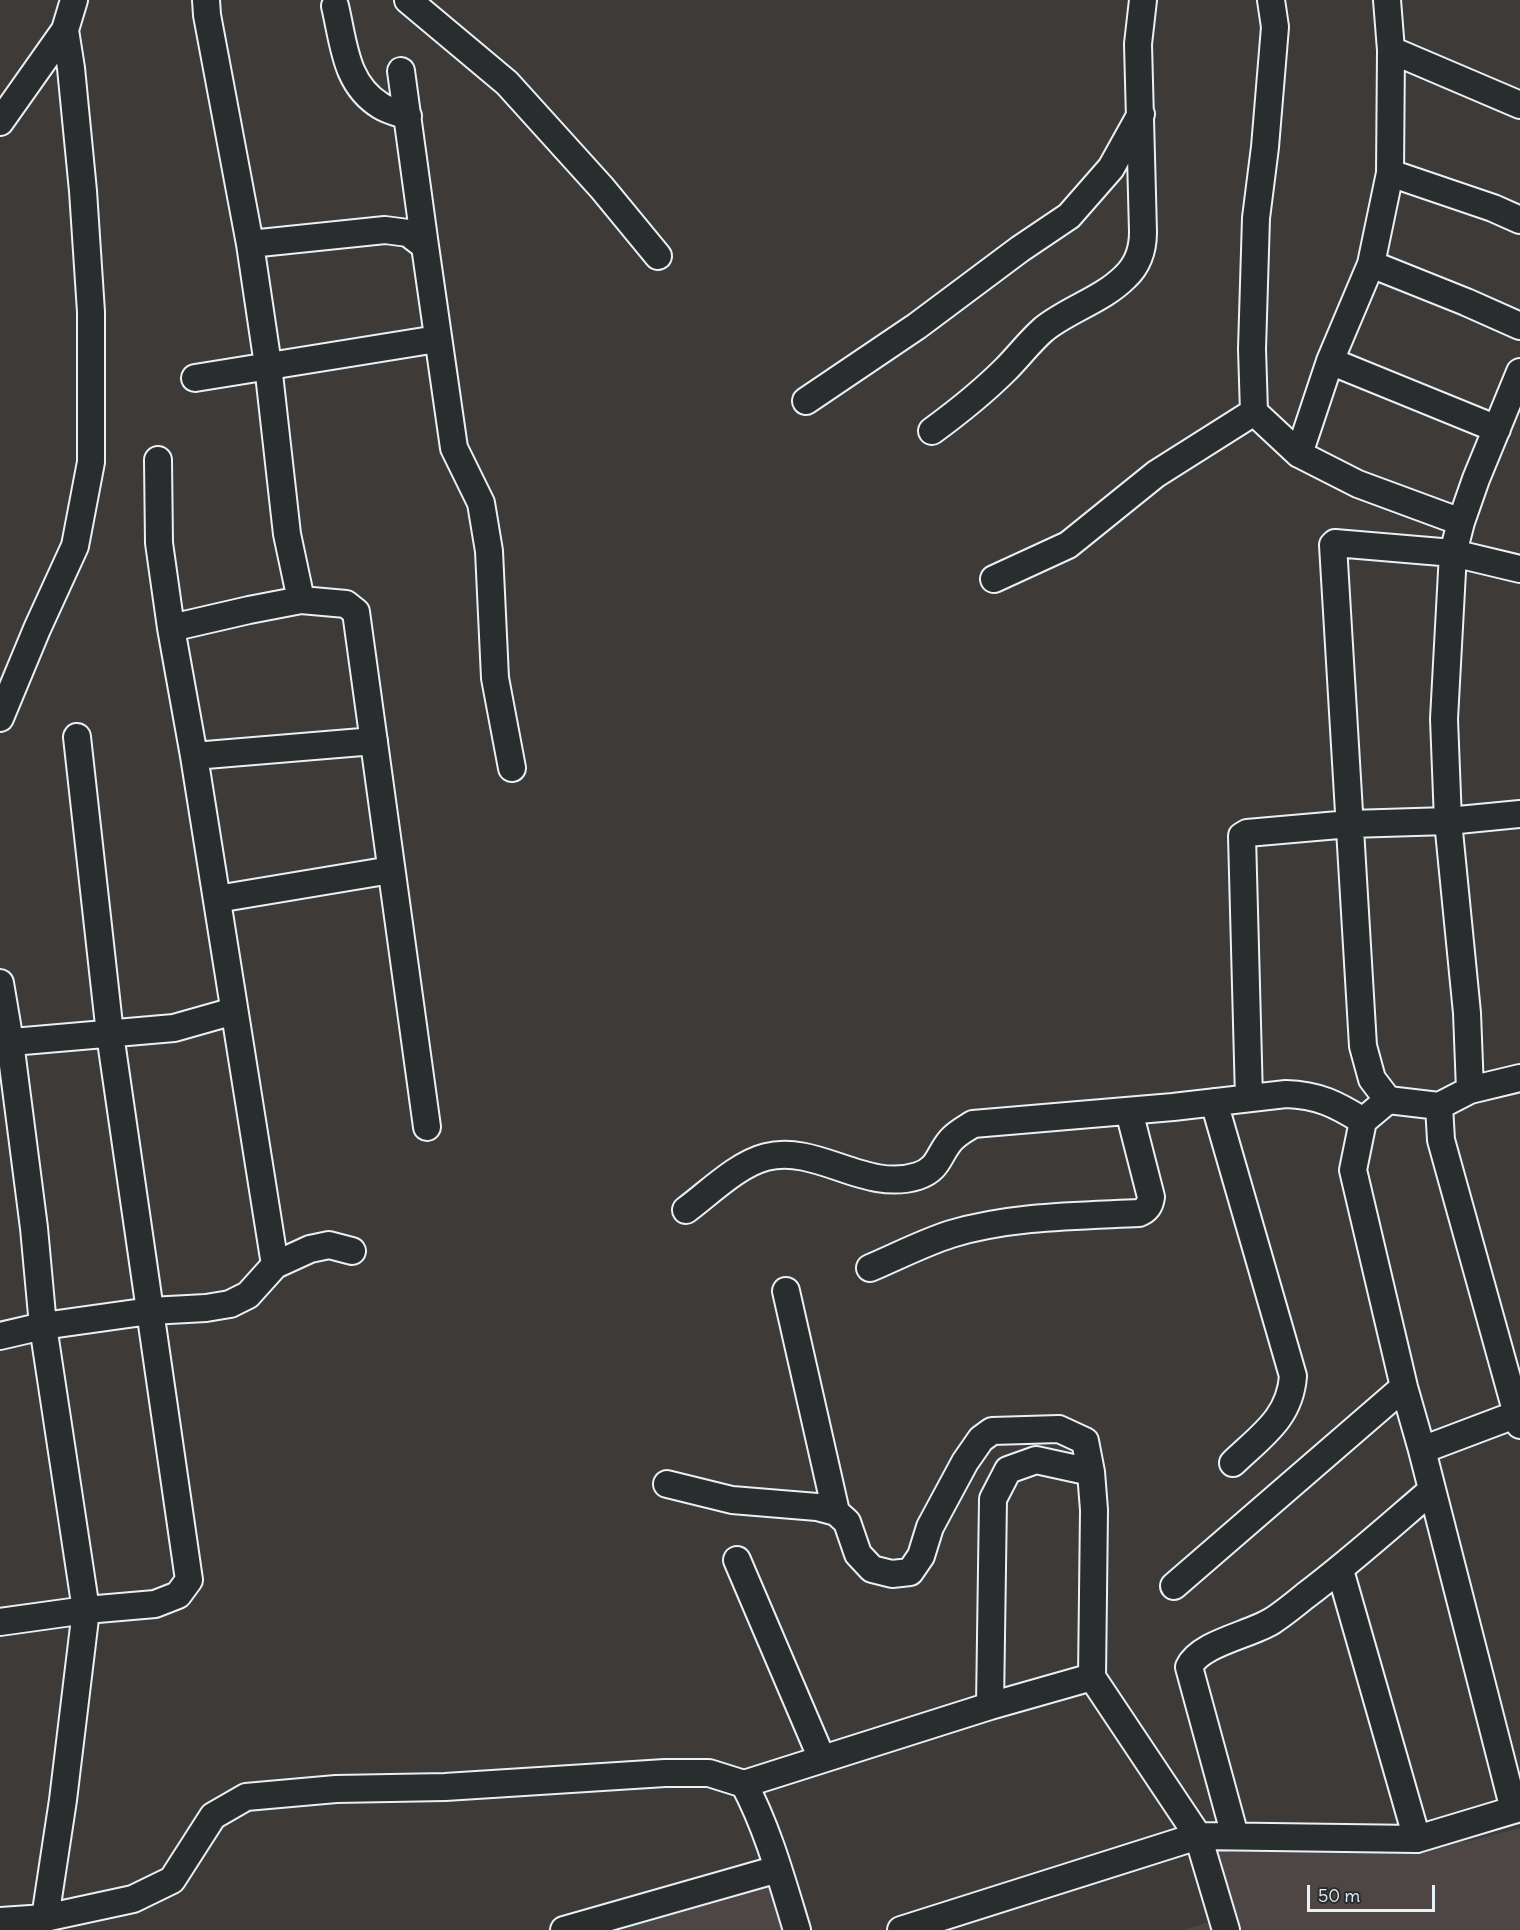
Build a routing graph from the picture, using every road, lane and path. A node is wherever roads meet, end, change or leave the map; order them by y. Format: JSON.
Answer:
{"nodes":[{"id":1,"x":75,"y":0,"type":"edge"},
{"id":2,"x":206,"y":0,"type":"edge"},
{"id":3,"x":408,"y":0,"type":"edge"},
{"id":4,"x":1143,"y":0,"type":"edge"},
{"id":5,"x":1271,"y":0,"type":"edge"},
{"id":6,"x":1388,"y":0,"type":"edge"},
{"id":7,"x":335,"y":6,"type":"dead end"},
{"id":8,"x":65,"y":30,"type":"junction"},
{"id":9,"x":1391,"y":50,"type":"junction"},
{"id":10,"x":401,"y":71,"type":"dead end"},
{"id":11,"x":1520,"y":105,"type":"edge"},
{"id":12,"x":1141,"y":114,"type":"junction"},
{"id":13,"x":408,"y":116,"type":"junction"},
{"id":14,"x":0,"y":122,"type":"edge"},
{"id":15,"x":1390,"y":173,"type":"junction"},
{"id":16,"x":1520,"y":220,"type":"edge"},
{"id":17,"x":250,"y":244,"type":"junction"},
{"id":18,"x":425,"y":246,"type":"junction"},
{"id":19,"x":658,"y":256,"type":"dead end"},
{"id":20,"x":1371,"y":264,"type":"junction"},
{"id":21,"x":1520,"y":326,"type":"edge"},
{"id":22,"x":437,"y":339,"type":"junction"},
{"id":23,"x":1330,"y":361,"type":"junction"},
{"id":24,"x":268,"y":365,"type":"junction"},
{"id":25,"x":1520,"y":372,"type":"edge"},
{"id":26,"x":195,"y":378,"type":"dead end"},
{"id":27,"x":807,"y":401,"type":"dead end"},
{"id":28,"x":1254,"y":412,"type":"junction"},
{"id":29,"x":1497,"y":429,"type":"junction"},
{"id":30,"x":933,"y":431,"type":"dead end"},
{"id":31,"x":1299,"y":454,"type":"junction"},
{"id":32,"x":158,"y":460,"type":"dead end"},
{"id":33,"x":1461,"y":522,"type":"junction"},
{"id":34,"x":1453,"y":553,"type":"junction"},
{"id":35,"x":1520,"y":569,"type":"edge"},
{"id":36,"x":994,"y":579,"type":"dead end"},
{"id":37,"x":301,"y":600,"type":"junction"},
{"id":38,"x":171,"y":628,"type":"junction"},
{"id":39,"x":0,"y":718,"type":"edge"},
{"id":40,"x":77,"y":737,"type":"dead end"},
{"id":41,"x":374,"y":741,"type":"junction"},
{"id":42,"x":194,"y":756,"type":"junction"},
{"id":43,"x":512,"y":768,"type":"dead end"},
{"id":44,"x":1520,"y":814,"type":"edge"},
{"id":45,"x":1448,"y":821,"type":"junction"},
{"id":46,"x":1350,"y":824,"type":"junction"},
{"id":47,"x":392,"y":870,"type":"junction"},
{"id":48,"x":217,"y":899,"type":"junction"},
{"id":49,"x":0,"y":983,"type":"edge"},
{"id":50,"x":234,"y":1011,"type":"junction"},
{"id":51,"x":110,"y":1034,"type":"junction"},
{"id":52,"x":5,"y":1043,"type":"edge"},
{"id":53,"x":1520,"y":1078,"type":"edge"},
{"id":54,"x":1470,"y":1090,"type":"junction"},
{"id":55,"x":1249,"y":1098,"type":"junction"},
{"id":56,"x":1388,"y":1100,"type":"junction"},
{"id":57,"x":1214,"y":1102,"type":"junction"},
{"id":58,"x":1439,"y":1106,"type":"junction"},
{"id":59,"x":1129,"y":1111,"type":"junction"},
{"id":60,"x":1363,"y":1121,"type":"junction"},
{"id":61,"x":427,"y":1127,"type":"dead end"},
{"id":62,"x":686,"y":1210,"type":"dead end"},
{"id":63,"x":352,"y":1251,"type":"dead end"},
{"id":64,"x":275,"y":1265,"type":"junction"},
{"id":65,"x":870,"y":1268,"type":"dead end"},
{"id":66,"x":786,"y":1291,"type":"dead end"},
{"id":67,"x":150,"y":1311,"type":"junction"},
{"id":68,"x":43,"y":1326,"type":"junction"},
{"id":69,"x":0,"y":1336,"type":"edge"},
{"id":70,"x":1404,"y":1387,"type":"junction"},
{"id":71,"x":1519,"y":1418,"type":"edge"},
{"id":72,"x":1422,"y":1450,"type":"junction"},
{"id":73,"x":1233,"y":1463,"type":"dead end"},
{"id":74,"x":1091,"y":1472,"type":"junction"},
{"id":75,"x":667,"y":1484,"type":"dead end"},
{"id":76,"x":1432,"y":1490,"type":"junction"},
{"id":77,"x":836,"y":1512,"type":"junction"},
{"id":78,"x":737,"y":1560,"type":"dead end"},
{"id":79,"x":1340,"y":1570,"type":"junction"},
{"id":80,"x":1174,"y":1586,"type":"dead end"},
{"id":81,"x":86,"y":1610,"type":"junction"},
{"id":82,"x":0,"y":1622,"type":"edge"},
{"id":83,"x":1092,"y":1677,"type":"junction"},
{"id":84,"x":990,"y":1706,"type":"junction"},
{"id":85,"x":822,"y":1759,"type":"junction"},
{"id":86,"x":744,"y":1784,"type":"junction"},
{"id":87,"x":1517,"y":1809,"type":"edge"},
{"id":88,"x":1198,"y":1836,"type":"junction"},
{"id":89,"x":1235,"y":1836,"type":"junction"},
{"id":90,"x":1417,"y":1839,"type":"junction"},
{"id":91,"x":778,"y":1869,"type":"junction"},
{"id":92,"x":0,"y":1921,"type":"edge"},
{"id":93,"x":39,"y":1922,"type":"edge"},
{"id":94,"x":564,"y":1930,"type":"edge"},
{"id":95,"x":797,"y":1930,"type":"edge"},
{"id":96,"x":900,"y":1930,"type":"edge"},
{"id":97,"x":1226,"y":1930,"type":"edge"}],
"edges":[{"from":1,"to":8,"type":"street"},
{"from":2,"to":17,"type":"street"},
{"from":3,"to":19,"type":"street"},
{"from":4,"to":12,"type":"street"},
{"from":5,"to":28,"type":"street"},
{"from":6,"to":9,"type":"street"},
{"from":7,"to":13,"type":"street"},
{"from":8,"to":14,"type":"street"},
{"from":8,"to":39,"type":"street"},
{"from":9,"to":11,"type":"street"},
{"from":9,"to":15,"type":"street"},
{"from":10,"to":13,"type":"street"},
{"from":12,"to":27,"type":"street"},
{"from":12,"to":30,"type":"street"},
{"from":13,"to":18,"type":"street"},
{"from":15,"to":16,"type":"street"},
{"from":15,"to":20,"type":"street"},
{"from":17,"to":18,"type":"street"},
{"from":17,"to":24,"type":"street"},
{"from":18,"to":22,"type":"street"},
{"from":20,"to":21,"type":"street"},
{"from":20,"to":23,"type":"street"},
{"from":22,"to":24,"type":"street"},
{"from":22,"to":43,"type":"street"},
{"from":23,"to":29,"type":"street"},
{"from":23,"to":31,"type":"street"},
{"from":24,"to":26,"type":"street"},
{"from":24,"to":37,"type":"street"},
{"from":25,"to":29,"type":"street"},
{"from":28,"to":31,"type":"street"},
{"from":28,"to":36,"type":"street"},
{"from":29,"to":33,"type":"street"},
{"from":31,"to":33,"type":"street"},
{"from":32,"to":38,"type":"street"},
{"from":33,"to":34,"type":"street"},
{"from":34,"to":35,"type":"street"},
{"from":34,"to":45,"type":"street"},
{"from":34,"to":46,"type":"street"},
{"from":37,"to":38,"type":"street"},
{"from":37,"to":41,"type":"street"},
{"from":38,"to":42,"type":"street"},
{"from":40,"to":51,"type":"street"},
{"from":41,"to":42,"type":"street"},
{"from":41,"to":47,"type":"street"},
{"from":42,"to":48,"type":"street"},
{"from":44,"to":45,"type":"street"},
{"from":45,"to":46,"type":"street"},
{"from":45,"to":54,"type":"street"},
{"from":46,"to":55,"type":"street"},
{"from":46,"to":56,"type":"street"},
{"from":47,"to":48,"type":"street"},
{"from":47,"to":61,"type":"street"},
{"from":48,"to":50,"type":"street"},
{"from":49,"to":52,"type":"street"},
{"from":50,"to":51,"type":"street"},
{"from":50,"to":64,"type":"street"},
{"from":51,"to":52,"type":"street"},
{"from":51,"to":67,"type":"street"},
{"from":52,"to":68,"type":"street"},
{"from":53,"to":54,"type":"street"},
{"from":54,"to":58,"type":"street"},
{"from":55,"to":57,"type":"street"},
{"from":55,"to":60,"type":"street"},
{"from":56,"to":58,"type":"street"},
{"from":56,"to":60,"type":"street"},
{"from":57,"to":59,"type":"street"},
{"from":57,"to":73,"type":"street"},
{"from":58,"to":71,"type":"street"},
{"from":59,"to":62,"type":"street"},
{"from":59,"to":65,"type":"street"},
{"from":60,"to":70,"type":"street"},
{"from":63,"to":64,"type":"street"},
{"from":64,"to":67,"type":"street"},
{"from":66,"to":77,"type":"street"},
{"from":67,"to":68,"type":"street"},
{"from":67,"to":81,"type":"street"},
{"from":68,"to":69,"type":"street"},
{"from":68,"to":81,"type":"street"},
{"from":70,"to":72,"type":"street"},
{"from":70,"to":80,"type":"street"},
{"from":71,"to":72,"type":"street"},
{"from":72,"to":76,"type":"street"},
{"from":74,"to":77,"type":"street"},
{"from":74,"to":83,"type":"street"},
{"from":74,"to":84,"type":"street"},
{"from":75,"to":77,"type":"street"},
{"from":76,"to":79,"type":"street"},
{"from":76,"to":87,"type":"street"},
{"from":78,"to":85,"type":"street"},
{"from":79,"to":89,"type":"street"},
{"from":79,"to":90,"type":"street"},
{"from":81,"to":82,"type":"street"},
{"from":81,"to":93,"type":"street"},
{"from":83,"to":84,"type":"street"},
{"from":83,"to":88,"type":"street"},
{"from":84,"to":85,"type":"street"},
{"from":85,"to":86,"type":"street"},
{"from":86,"to":91,"type":"street"},
{"from":86,"to":93,"type":"street"},
{"from":87,"to":90,"type":"street"},
{"from":88,"to":89,"type":"street"},
{"from":88,"to":96,"type":"street"},
{"from":88,"to":97,"type":"street"},
{"from":89,"to":90,"type":"street"},
{"from":91,"to":94,"type":"street"},
{"from":91,"to":95,"type":"street"},
{"from":92,"to":93,"type":"street"}]}
